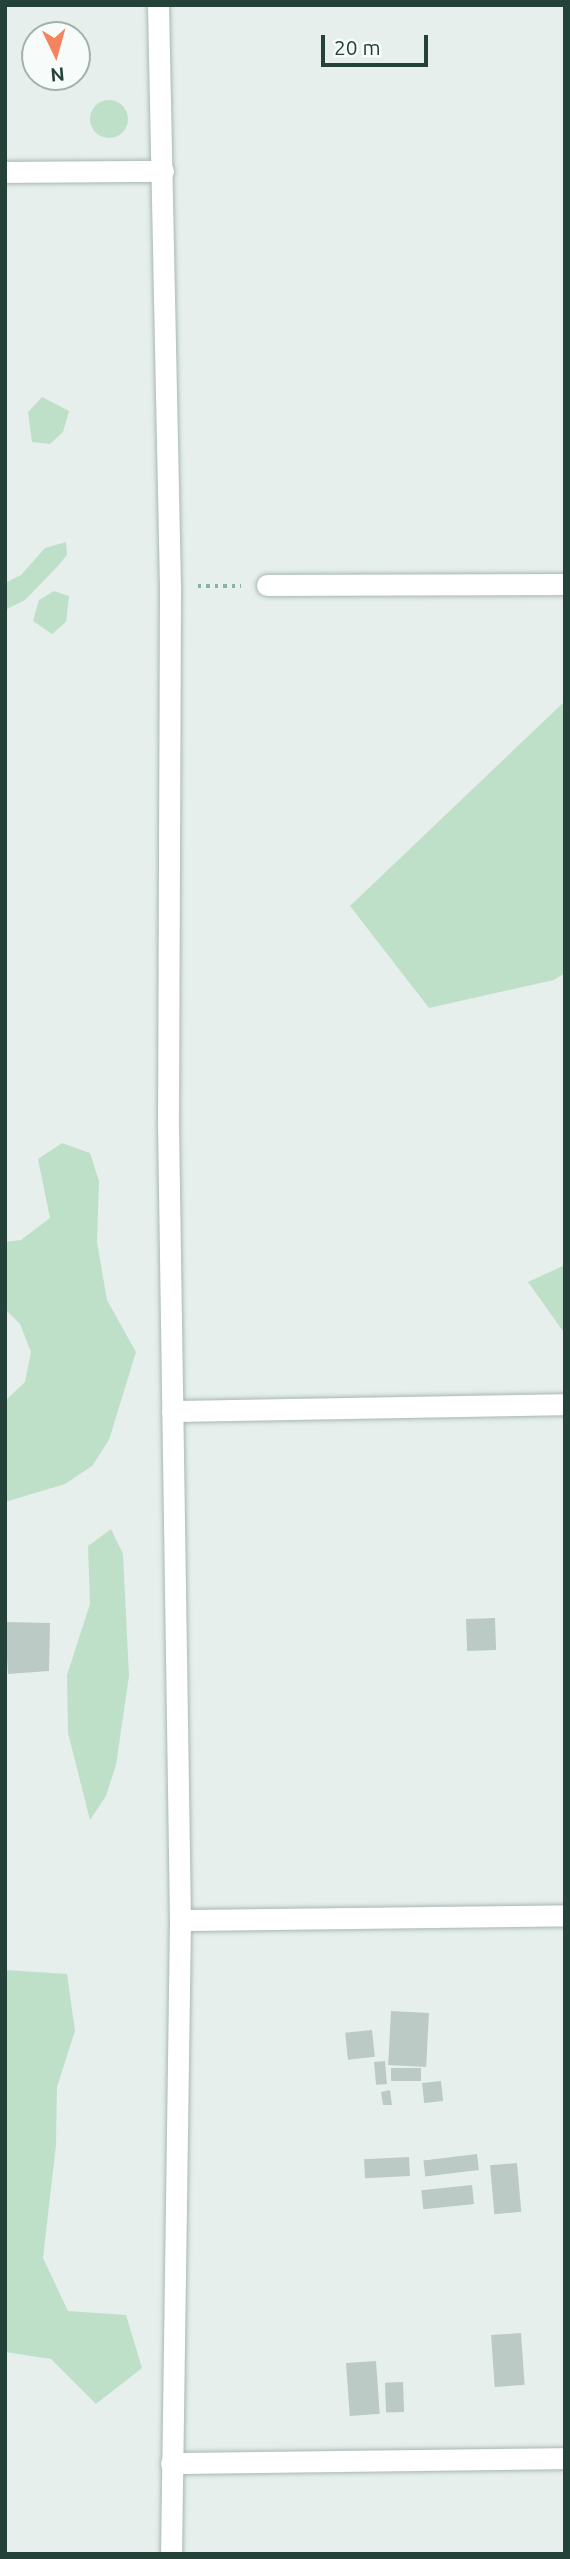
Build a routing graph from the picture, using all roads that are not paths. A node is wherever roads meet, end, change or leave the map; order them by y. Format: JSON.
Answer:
{"nodes":[{"id":1,"x":158,"y":5,"type":"edge"},
{"id":2,"x":163,"y":171,"type":"junction"},
{"id":3,"x":5,"y":172,"type":"edge"},
{"id":4,"x":565,"y":584,"type":"edge"},
{"id":5,"x":267,"y":585,"type":"road end"},
{"id":6,"x":565,"y":1404,"type":"edge"},
{"id":7,"x":172,"y":1411,"type":"junction"},
{"id":8,"x":565,"y":1915,"type":"edge"},
{"id":9,"x":180,"y":1920,"type":"junction"},
{"id":10,"x":565,"y":2458,"type":"edge"},
{"id":11,"x":171,"y":2462,"type":"junction"},
{"id":12,"x":172,"y":2554,"type":"edge"}],
"edges":[{"from":1,"to":2,"type":"street"},
{"from":2,"to":3,"type":"street"},
{"from":2,"to":7,"type":"street"},
{"from":4,"to":5,"type":"street"},
{"from":6,"to":7,"type":"street"},
{"from":7,"to":9,"type":"street"},
{"from":8,"to":9,"type":"street"},
{"from":9,"to":11,"type":"street"},
{"from":10,"to":11,"type":"street"},
{"from":11,"to":12,"type":"street"}]}
